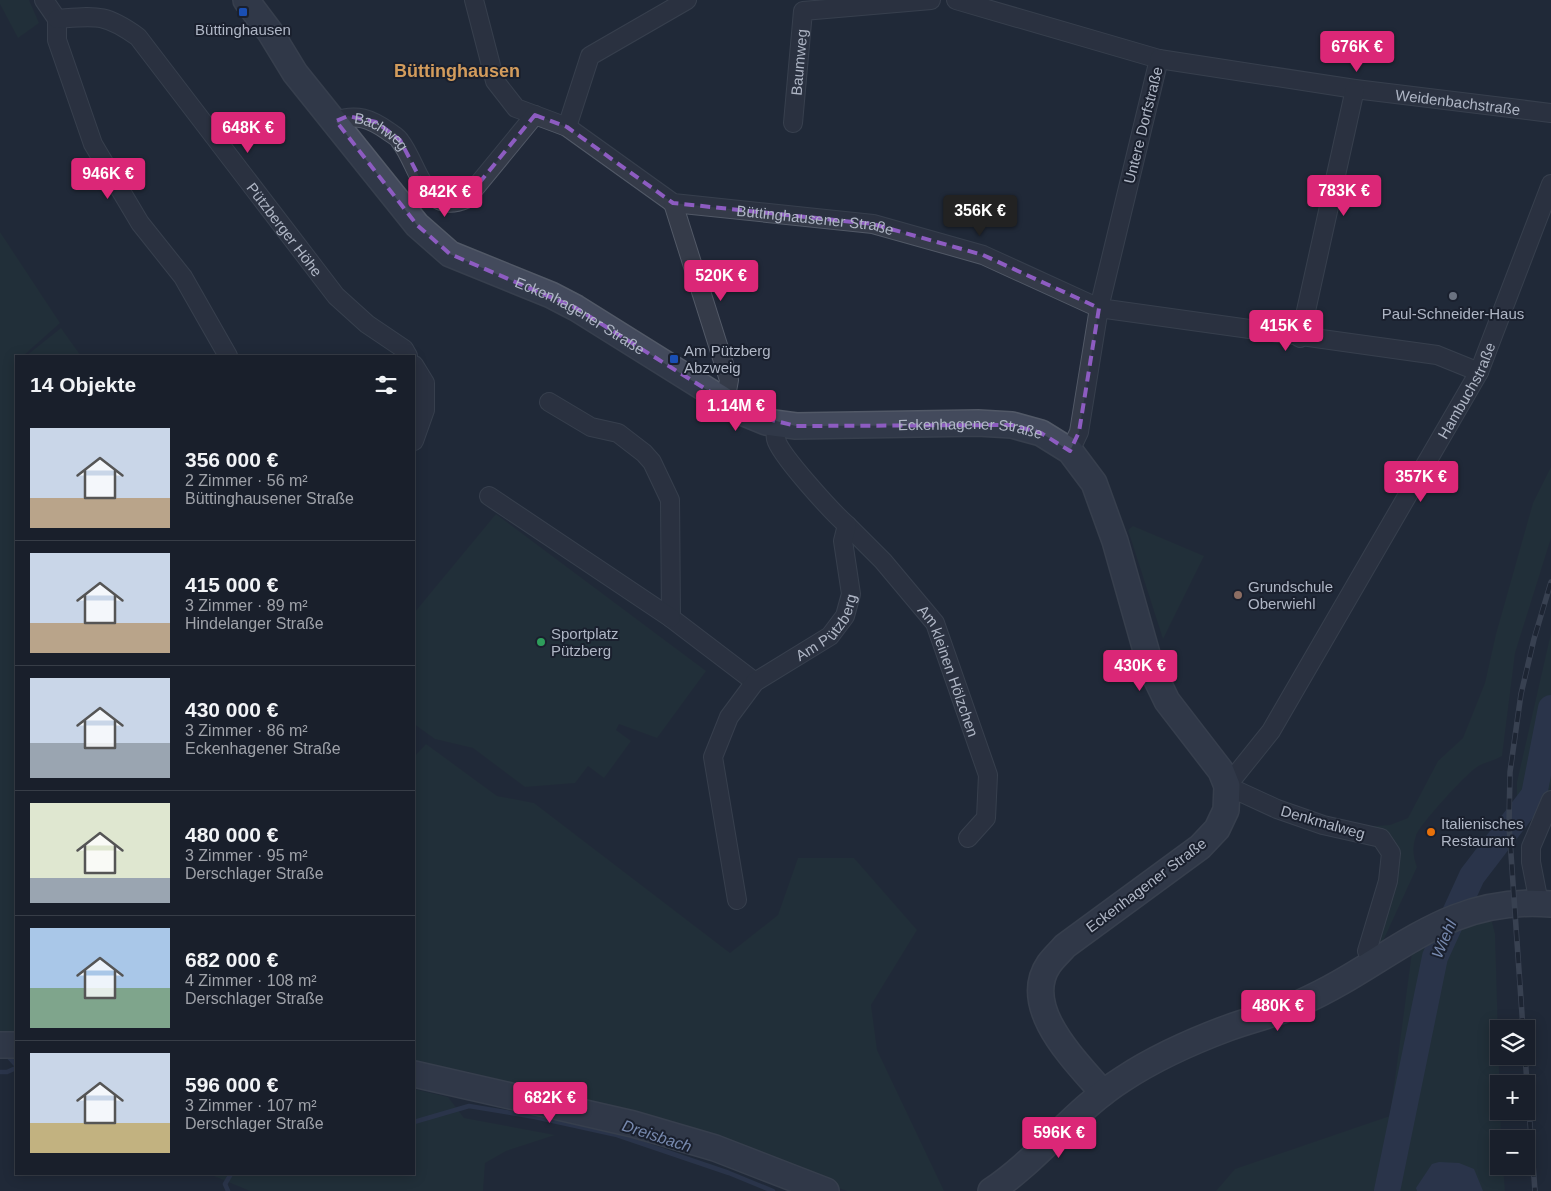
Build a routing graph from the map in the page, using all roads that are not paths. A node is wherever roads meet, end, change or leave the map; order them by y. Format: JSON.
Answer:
{"nodes":[{"id":1,"x":44,"y":0,"type":"edge"},
{"id":2,"x":246,"y":0,"type":"edge"},
{"id":3,"x":474,"y":0,"type":"edge"},
{"id":4,"x":687,"y":0,"type":"edge"},
{"id":5,"x":930,"y":0,"type":"edge"},
{"id":6,"x":956,"y":0,"type":"edge"},
{"id":7,"x":57,"y":19,"type":"junction"},
{"id":8,"x":1159,"y":59,"type":"junction"},
{"id":9,"x":1355,"y":89,"type":"junction"},
{"id":10,"x":1551,"y":113,"type":"edge"},
{"id":11,"x":535,"y":115,"type":"junction"},
{"id":12,"x":336,"y":122,"type":"junction"},
{"id":13,"x":793,"y":122,"type":"dead end"},
{"id":14,"x":567,"y":127,"type":"junction"},
{"id":15,"x":1551,"y":184,"type":"edge"},
{"id":16,"x":673,"y":203,"type":"junction"},
{"id":17,"x":1099,"y":308,"type":"junction"},
{"id":18,"x":1300,"y":338,"type":"junction"},
{"id":19,"x":227,"y":355,"type":"edge"},
{"id":20,"x":408,"y":355,"type":"edge"},
{"id":21,"x":415,"y":367,"type":"edge"},
{"id":22,"x":1479,"y":372,"type":"junction"},
{"id":23,"x":549,"y":402,"type":"dead end"},
{"id":24,"x":725,"y":402,"type":"junction"},
{"id":25,"x":777,"y":423,"type":"junction"},
{"id":26,"x":415,"y":438,"type":"edge"},
{"id":27,"x":1070,"y":451,"type":"junction"},
{"id":28,"x":489,"y":496,"type":"dead end"},
{"id":29,"x":847,"y":525,"type":"junction"},
{"id":30,"x":671,"y":618,"type":"junction"},
{"id":31,"x":755,"y":682,"type":"junction"},
{"id":32,"x":1227,"y":786,"type":"junction"},
{"id":33,"x":1551,"y":800,"type":"edge"},
{"id":34,"x":968,"y":838,"type":"dead end"},
{"id":35,"x":738,"y":900,"type":"dead end"},
{"id":36,"x":1545,"y":904,"type":"edge"},
{"id":37,"x":1373,"y":964,"type":"junction"},
{"id":38,"x":415,"y":1074,"type":"edge"},
{"id":39,"x":1103,"y":1093,"type":"junction"},
{"id":40,"x":826,"y":1191,"type":"edge"},
{"id":41,"x":991,"y":1191,"type":"edge"}],
"edges":[{"from":1,"to":7,"type":"street"},
{"from":2,"to":12,"type":"main road","name":"Eckenhagener Straße"},
{"from":3,"to":11,"type":"street","name":"Büttinghausener Straße"},
{"from":4,"to":14,"type":"street"},
{"from":5,"to":13,"type":"street","name":"Baumweg"},
{"from":6,"to":8,"type":"street","name":"Untere Dorfstraße"},
{"from":7,"to":19,"type":"street"},
{"from":7,"to":20,"type":"street","name":"Pützberger Höhe"},
{"from":8,"to":9,"type":"street","name":"Weidenbachstraße"},
{"from":8,"to":17,"type":"street","name":"Untere Dorfstraße"},
{"from":9,"to":10,"type":"street","name":"Weidenbachstraße"},
{"from":9,"to":18,"type":"street"},
{"from":11,"to":12,"type":"street","name":"Bachweg"},
{"from":11,"to":14,"type":"street","name":"Büttinghausener Straße"},
{"from":12,"to":24,"type":"main road","name":"Eckenhagener Straße"},
{"from":14,"to":16,"type":"street","name":"Büttinghausener Straße"},
{"from":15,"to":22,"type":"street","name":"Hambuchstraße"},
{"from":16,"to":17,"type":"street","name":"Büttinghausener Straße"},
{"from":16,"to":24,"type":"street"},
{"from":17,"to":18,"type":"street","name":"Büttinghausener Straße"},
{"from":17,"to":27,"type":"street"},
{"from":18,"to":22,"type":"street","name":"Büttinghausener Straße"},
{"from":21,"to":26,"type":"street"},
{"from":22,"to":32,"type":"street","name":"Hambuchstraße"},
{"from":23,"to":30,"type":"street"},
{"from":24,"to":25,"type":"main road","name":"Eckenhagener Straße"},
{"from":25,"to":27,"type":"main road","name":"Eckenhagener Straße"},
{"from":25,"to":29,"type":"street"},
{"from":27,"to":32,"type":"main road","name":"Eckenhagener Straße"},
{"from":28,"to":30,"type":"street"},
{"from":29,"to":31,"type":"street","name":"Am Pützberg"},
{"from":29,"to":34,"type":"street","name":"Am kleinen Hölzchen"},
{"from":30,"to":31,"type":"street"},
{"from":31,"to":35,"type":"street","name":"Am Pützberg"},
{"from":32,"to":37,"type":"street","name":"Denkmalweg"},
{"from":32,"to":39,"type":"main road","name":"Eckenhagener Straße"},
{"from":33,"to":36,"type":"street"},
{"from":36,"to":37,"type":"main road"},
{"from":37,"to":39,"type":"main road"},
{"from":38,"to":40,"type":"main road"},
{"from":39,"to":41,"type":"main road"}]}
